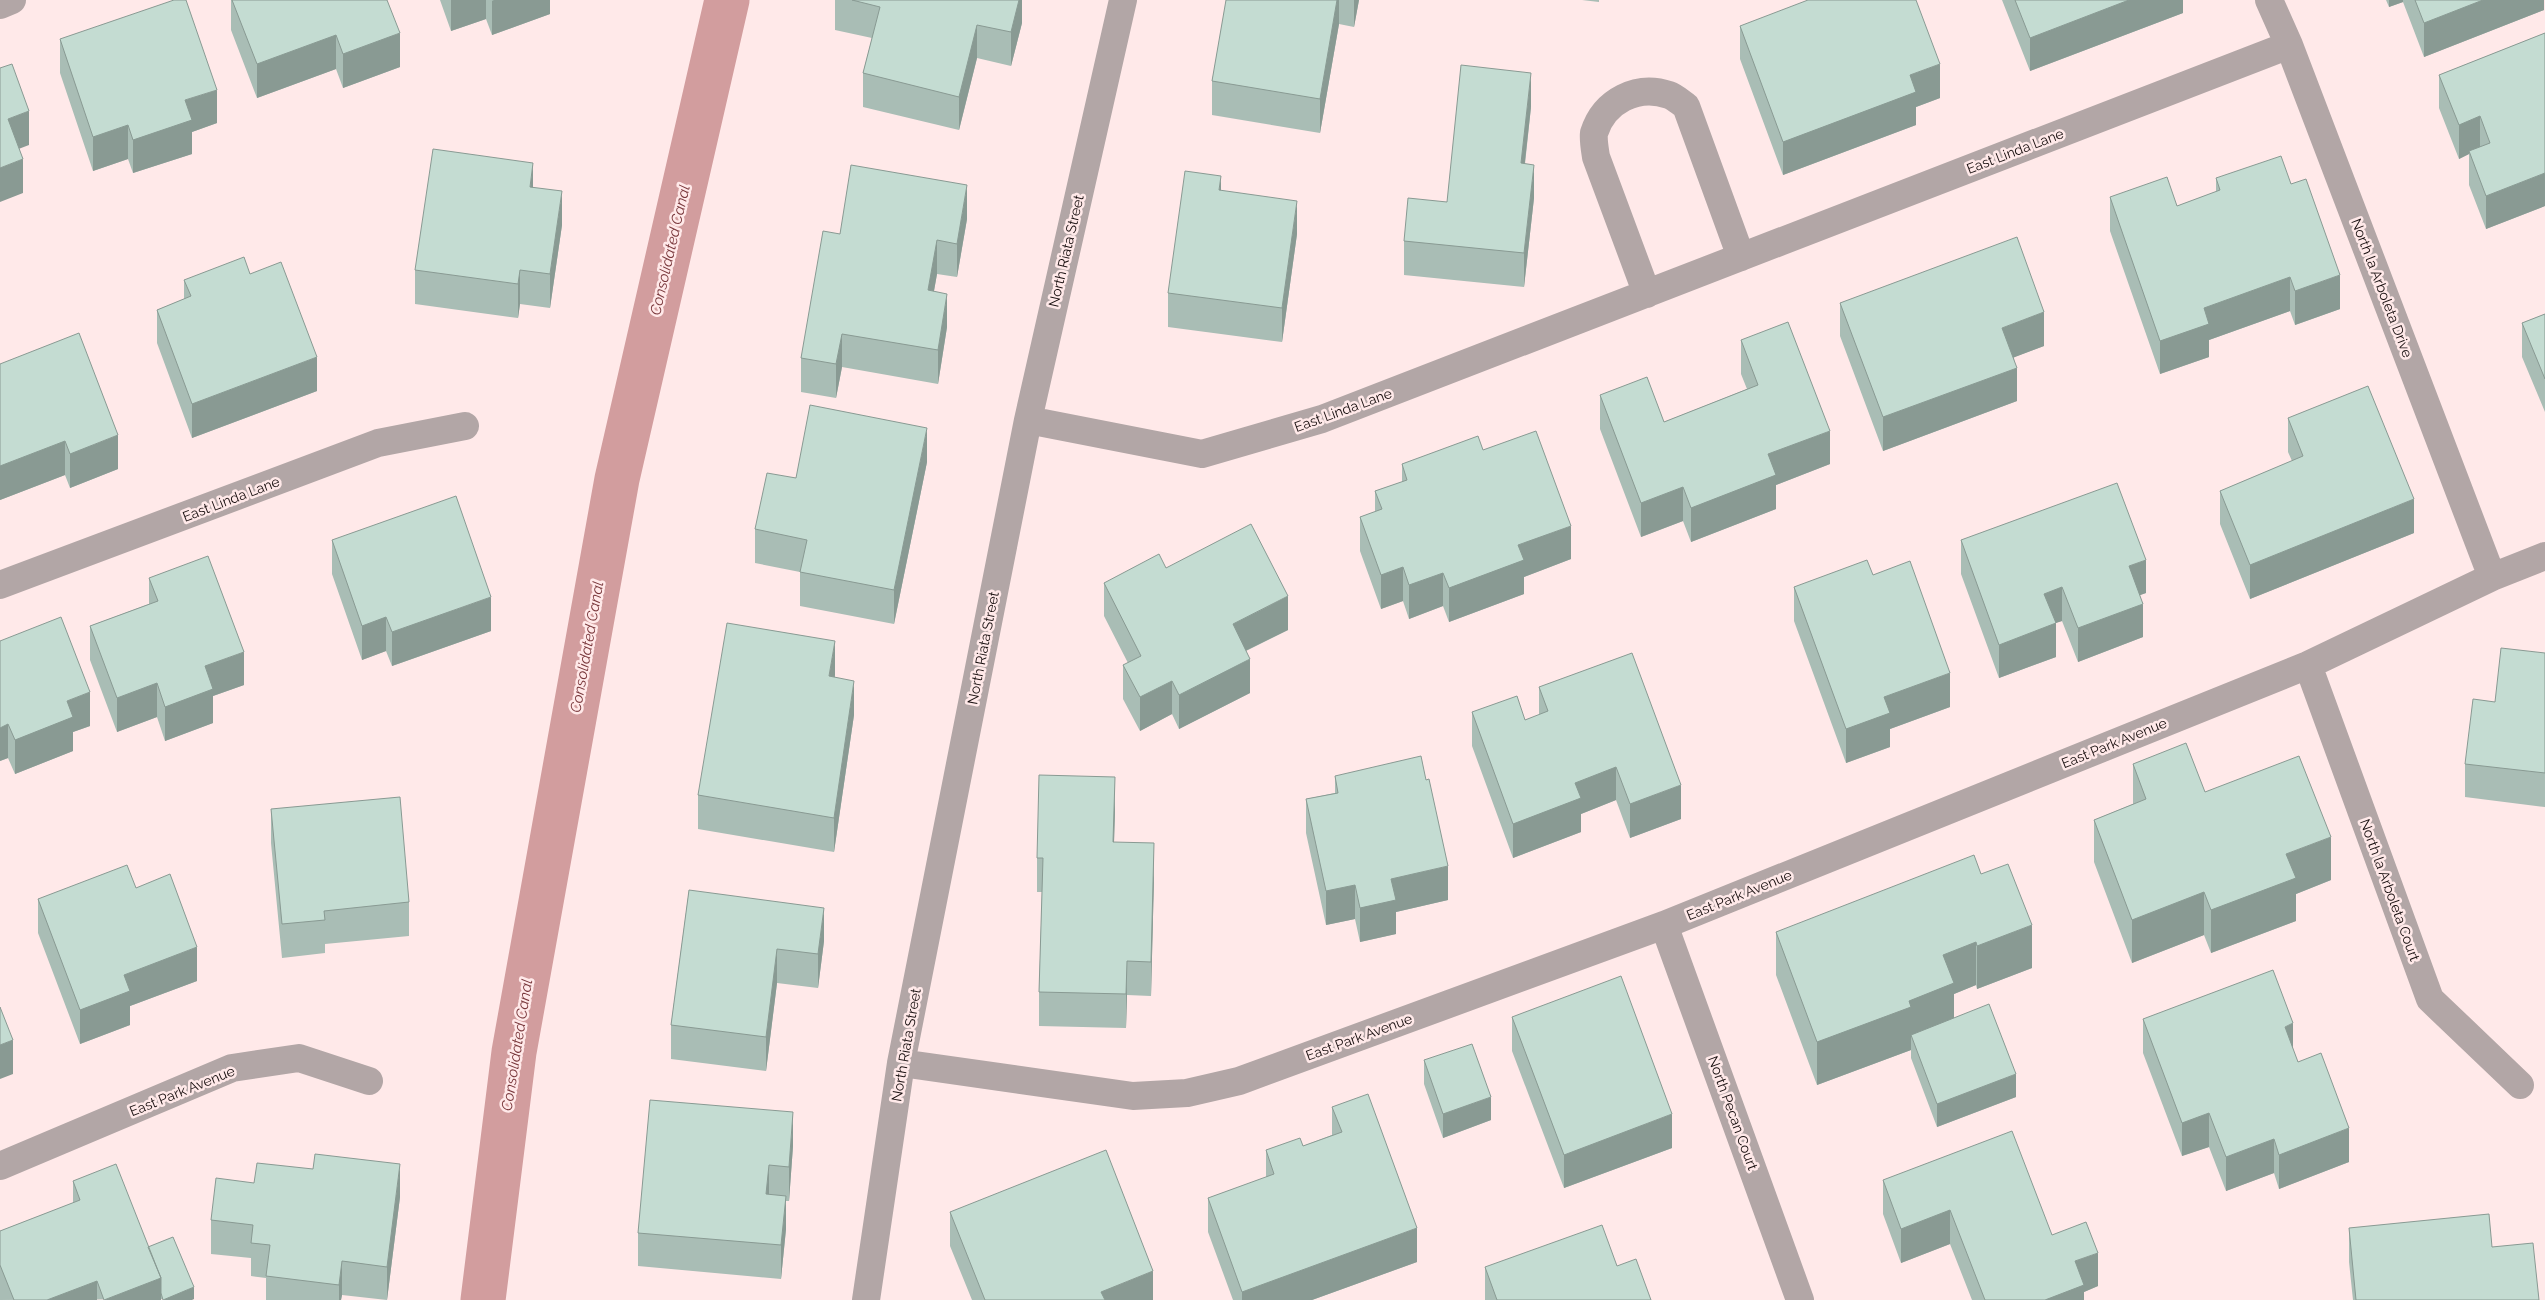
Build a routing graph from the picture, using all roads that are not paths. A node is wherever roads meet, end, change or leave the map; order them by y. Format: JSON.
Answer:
{"nodes":[{"id":1,"x":12,"y":0,"type":"edge"},
{"id":2,"x":1123,"y":0,"type":"edge"},
{"id":3,"x":2269,"y":0,"type":"edge"},
{"id":4,"x":0,"y":5,"type":"edge"},
{"id":5,"x":2289,"y":45,"type":"junction"},
{"id":6,"x":1740,"y":257,"type":"junction"},
{"id":7,"x":1647,"y":294,"type":"junction"},
{"id":8,"x":1028,"y":420,"type":"junction"},
{"id":9,"x":465,"y":426,"type":"dead end"},
{"id":10,"x":2545,"y":556,"type":"edge"},
{"id":11,"x":2492,"y":576,"type":"junction"},
{"id":12,"x":0,"y":585,"type":"edge"},
{"id":13,"x":2308,"y":665,"type":"junction"},
{"id":14,"x":1664,"y":925,"type":"junction"},
{"id":15,"x":901,"y":1063,"type":"junction"},
{"id":16,"x":369,"y":1081,"type":"dead end"},
{"id":17,"x":2520,"y":1085,"type":"dead end"},
{"id":18,"x":0,"y":1166,"type":"edge"},
{"id":19,"x":866,"y":1300,"type":"edge"},
{"id":20,"x":1800,"y":1300,"type":"edge"}],
"edges":[{"from":1,"to":4,"type":"street"},
{"from":2,"to":8,"type":"street","name":"North Riata Street"},
{"from":3,"to":5,"type":"street","name":"North la Arboleta Drive"},
{"from":5,"to":6,"type":"street","name":"East Linda Lane"},
{"from":5,"to":11,"type":"street","name":"North la Arboleta Drive"},
{"from":6,"to":7,"type":"street","name":"East Linda Lane"},
{"from":6,"to":7,"type":"street"},
{"from":7,"to":8,"type":"street","name":"East Linda Lane"},
{"from":8,"to":15,"type":"street","name":"North Riata Street"},
{"from":9,"to":12,"type":"street","name":"East Linda Lane"},
{"from":10,"to":11,"type":"street","name":"East Park Avenue"},
{"from":11,"to":13,"type":"street","name":"East Park Avenue"},
{"from":13,"to":14,"type":"street","name":"East Park Avenue"},
{"from":13,"to":17,"type":"street","name":"North la Arboleta Court"},
{"from":14,"to":15,"type":"street","name":"East Park Avenue"},
{"from":14,"to":20,"type":"street","name":"North Pecan Court"},
{"from":15,"to":19,"type":"street","name":"North Riata Street"},
{"from":16,"to":18,"type":"street","name":"East Park Avenue"}]}
